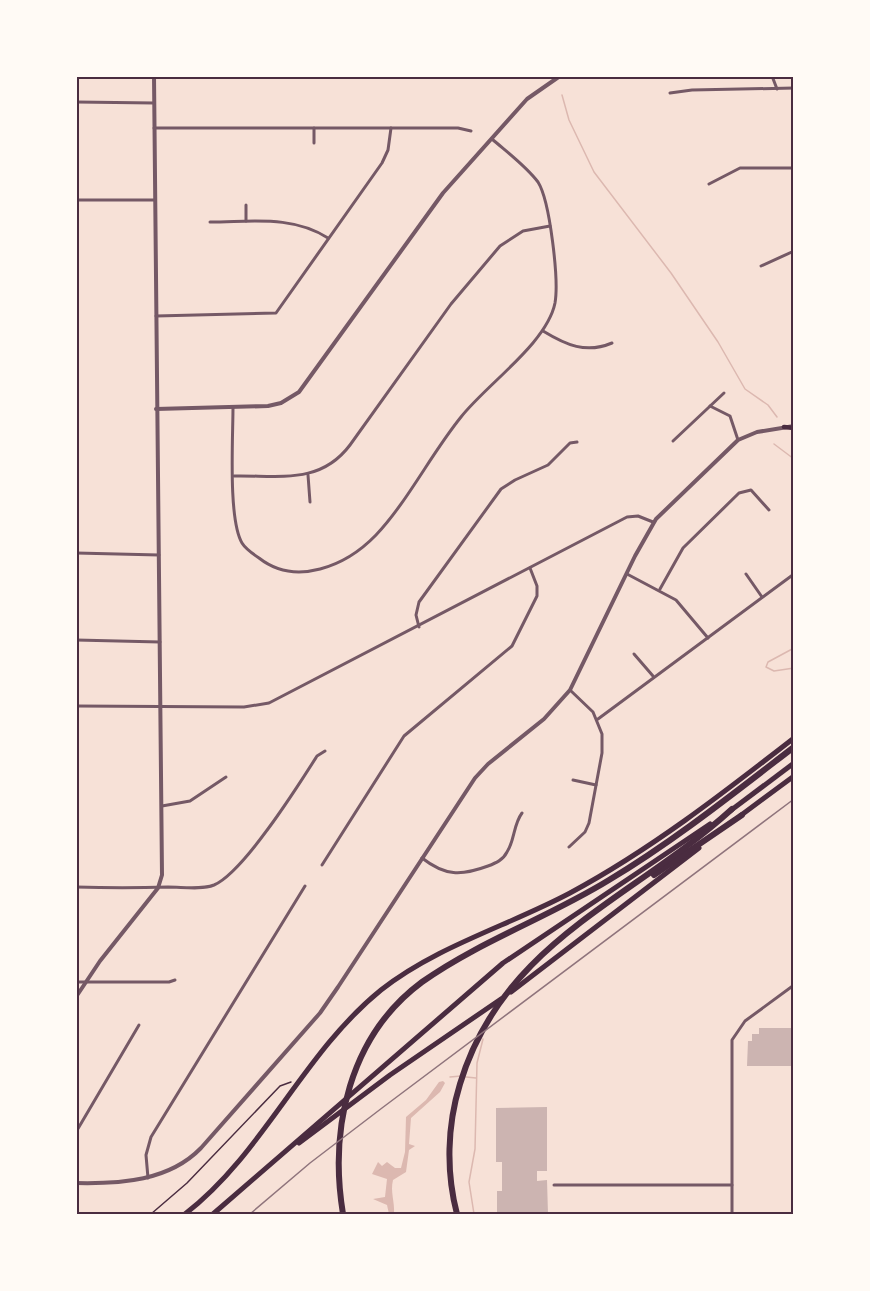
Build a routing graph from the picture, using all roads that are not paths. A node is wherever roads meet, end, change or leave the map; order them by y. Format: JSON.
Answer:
{"nodes":[{"id":1,"x":154,"y":76,"type":"edge"},
{"id":2,"x":560,"y":76,"type":"edge"},
{"id":3,"x":772,"y":76,"type":"edge"},
{"id":4,"x":777,"y":88,"type":"junction"},
{"id":5,"x":794,"y":88,"type":"edge"},
{"id":6,"x":670,"y":93,"type":"dead end"},
{"id":7,"x":76,"y":102,"type":"edge"},
{"id":8,"x":154,"y":103,"type":"junction"},
{"id":9,"x":154,"y":128,"type":"junction"},
{"id":10,"x":314,"y":128,"type":"junction"},
{"id":11,"x":391,"y":128,"type":"junction"},
{"id":12,"x":471,"y":131,"type":"dead end"},
{"id":13,"x":492,"y":139,"type":"junction"},
{"id":14,"x":314,"y":144,"type":"dead end"},
{"id":15,"x":794,"y":168,"type":"edge"},
{"id":16,"x":709,"y":184,"type":"dead end"},
{"id":17,"x":76,"y":200,"type":"edge"},
{"id":18,"x":155,"y":200,"type":"junction"},
{"id":19,"x":246,"y":205,"type":"dead end"},
{"id":20,"x":210,"y":222,"type":"dead end"},
{"id":21,"x":246,"y":222,"type":"junction"},
{"id":22,"x":550,"y":226,"type":"junction"},
{"id":23,"x":328,"y":238,"type":"junction"},
{"id":24,"x":794,"y":250,"type":"edge"},
{"id":25,"x":761,"y":266,"type":"dead end"},
{"id":26,"x":156,"y":316,"type":"junction"},
{"id":27,"x":543,"y":331,"type":"junction"},
{"id":28,"x":612,"y":343,"type":"dead end"},
{"id":29,"x":724,"y":393,"type":"dead end"},
{"id":30,"x":710,"y":406,"type":"junction"},
{"id":31,"x":233,"y":407,"type":"junction"},
{"id":32,"x":156,"y":409,"type":"junction"},
{"id":33,"x":784,"y":427,"type":"joint"},
{"id":34,"x":794,"y":427,"type":"edge"},
{"id":35,"x":738,"y":440,"type":"junction"},
{"id":36,"x":673,"y":441,"type":"dead end"},
{"id":37,"x":577,"y":442,"type":"dead end"},
{"id":38,"x":308,"y":475,"type":"junction"},
{"id":39,"x":234,"y":476,"type":"junction"},
{"id":40,"x":310,"y":502,"type":"dead end"},
{"id":41,"x":769,"y":510,"type":"dead end"},
{"id":42,"x":653,"y":522,"type":"junction"},
{"id":43,"x":76,"y":553,"type":"edge"},
{"id":44,"x":159,"y":555,"type":"junction"},
{"id":45,"x":531,"y":568,"type":"junction"},
{"id":46,"x":627,"y":573,"type":"junction"},
{"id":47,"x":746,"y":574,"type":"dead end"},
{"id":48,"x":794,"y":574,"type":"edge"},
{"id":49,"x":660,"y":589,"type":"junction"},
{"id":50,"x":762,"y":597,"type":"junction"},
{"id":51,"x":419,"y":627,"type":"junction"},
{"id":52,"x":708,"y":638,"type":"junction"},
{"id":53,"x":76,"y":640,"type":"edge"},
{"id":54,"x":160,"y":642,"type":"junction"},
{"id":55,"x":634,"y":654,"type":"dead end"},
{"id":56,"x":653,"y":676,"type":"junction"},
{"id":57,"x":570,"y":690,"type":"junction"},
{"id":58,"x":76,"y":706,"type":"edge"},
{"id":59,"x":161,"y":707,"type":"junction"},
{"id":60,"x":598,"y":719,"type":"junction"},
{"id":61,"x":794,"y":738,"type":"edge"},
{"id":62,"x":794,"y":747,"type":"edge"},
{"id":63,"x":325,"y":751,"type":"dead end"},
{"id":64,"x":794,"y":763,"type":"edge"},
{"id":65,"x":794,"y":776,"type":"edge"},
{"id":66,"x":226,"y":777,"type":"dead end"},
{"id":67,"x":573,"y":780,"type":"dead end"},
{"id":68,"x":596,"y":785,"type":"junction"},
{"id":69,"x":162,"y":806,"type":"junction"},
{"id":70,"x":732,"y":809,"type":"junction"},
{"id":71,"x":522,"y":813,"type":"dead end"},
{"id":72,"x":742,"y":815,"type":"junction"},
{"id":73,"x":569,"y":847,"type":"dead end"},
{"id":74,"x":422,"y":858,"type":"junction"},
{"id":75,"x":322,"y":865,"type":"dead end"},
{"id":76,"x":305,"y":886,"type":"dead end"},
{"id":77,"x":76,"y":887,"type":"edge"},
{"id":78,"x":158,"y":888,"type":"junction"},
{"id":79,"x":545,"y":951,"type":"junction"},
{"id":80,"x":175,"y":980,"type":"dead end"},
{"id":81,"x":76,"y":982,"type":"edge"},
{"id":82,"x":85,"y":982,"type":"junction"},
{"id":83,"x":794,"y":985,"type":"edge"},
{"id":84,"x":76,"y":997,"type":"edge"},
{"id":85,"x":139,"y":1025,"type":"dead end"},
{"id":86,"x":76,"y":1132,"type":"edge"},
{"id":87,"x":273,"y":1162,"type":"junction"},
{"id":88,"x":148,"y":1178,"type":"junction"},
{"id":89,"x":76,"y":1183,"type":"edge"},
{"id":90,"x":554,"y":1185,"type":"dead end"},
{"id":91,"x":732,"y":1185,"type":"junction"},
{"id":92,"x":185,"y":1215,"type":"edge"},
{"id":93,"x":213,"y":1215,"type":"edge"},
{"id":94,"x":343,"y":1215,"type":"edge"},
{"id":95,"x":457,"y":1215,"type":"edge"},
{"id":96,"x":732,"y":1215,"type":"edge"}],
"edges":[{"from":1,"to":8,"type":"street"},
{"from":2,"to":13,"type":"street"},
{"from":3,"to":4,"type":"street"},
{"from":4,"to":5,"type":"street"},
{"from":4,"to":6,"type":"street"},
{"from":7,"to":8,"type":"street"},
{"from":8,"to":9,"type":"street"},
{"from":9,"to":10,"type":"street"},
{"from":9,"to":18,"type":"street"},
{"from":10,"to":11,"type":"street"},
{"from":10,"to":14,"type":"street"},
{"from":11,"to":12,"type":"street"},
{"from":11,"to":23,"type":"street"},
{"from":13,"to":22,"type":"street"},
{"from":13,"to":31,"type":"street"},
{"from":15,"to":16,"type":"street"},
{"from":17,"to":18,"type":"street"},
{"from":18,"to":26,"type":"street"},
{"from":19,"to":21,"type":"street"},
{"from":20,"to":21,"type":"street"},
{"from":21,"to":23,"type":"street"},
{"from":22,"to":27,"type":"street"},
{"from":22,"to":38,"type":"street"},
{"from":23,"to":26,"type":"street"},
{"from":24,"to":25,"type":"street"},
{"from":26,"to":32,"type":"street"},
{"from":27,"to":28,"type":"street"},
{"from":27,"to":39,"type":"street"},
{"from":29,"to":30,"type":"street"},
{"from":30,"to":35,"type":"street"},
{"from":30,"to":36,"type":"street"},
{"from":31,"to":32,"type":"street"},
{"from":31,"to":39,"type":"street"},
{"from":32,"to":44,"type":"street"},
{"from":33,"to":34,"type":"main road"},
{"from":33,"to":35,"type":"street"},
{"from":35,"to":42,"type":"street"},
{"from":37,"to":51,"type":"street"},
{"from":38,"to":39,"type":"street"},
{"from":38,"to":40,"type":"street"},
{"from":41,"to":49,"type":"street"},
{"from":42,"to":45,"type":"street"},
{"from":42,"to":46,"type":"street"},
{"from":43,"to":44,"type":"street"},
{"from":44,"to":54,"type":"street"},
{"from":45,"to":51,"type":"street"},
{"from":45,"to":75,"type":"street"},
{"from":46,"to":49,"type":"street"},
{"from":46,"to":57,"type":"street"},
{"from":47,"to":50,"type":"street"},
{"from":48,"to":50,"type":"street"},
{"from":49,"to":52,"type":"street"},
{"from":50,"to":52,"type":"street"},
{"from":51,"to":59,"type":"street"},
{"from":52,"to":56,"type":"street"},
{"from":53,"to":54,"type":"street"},
{"from":54,"to":59,"type":"street"},
{"from":55,"to":56,"type":"street"},
{"from":56,"to":60,"type":"street"},
{"from":57,"to":60,"type":"street"},
{"from":57,"to":74,"type":"street"},
{"from":58,"to":59,"type":"street"},
{"from":59,"to":69,"type":"street"},
{"from":60,"to":68,"type":"street"},
{"from":61,"to":92,"type":"main road"},
{"from":62,"to":94,"type":"highway"},
{"from":63,"to":78,"type":"street"},
{"from":64,"to":70,"type":"main road"},
{"from":65,"to":72,"type":"main road"},
{"from":66,"to":69,"type":"street"},
{"from":67,"to":68,"type":"street"},
{"from":68,"to":73,"type":"street"},
{"from":69,"to":78,"type":"street"},
{"from":70,"to":79,"type":"highway"},
{"from":70,"to":87,"type":"main road"},
{"from":71,"to":74,"type":"street"},
{"from":72,"to":79,"type":"highway"},
{"from":72,"to":87,"type":"main road"},
{"from":74,"to":88,"type":"street"},
{"from":76,"to":88,"type":"street"},
{"from":77,"to":78,"type":"street"},
{"from":78,"to":82,"type":"street"},
{"from":79,"to":95,"type":"highway"},
{"from":80,"to":82,"type":"street"},
{"from":81,"to":82,"type":"street"},
{"from":82,"to":84,"type":"street"},
{"from":83,"to":91,"type":"street"},
{"from":85,"to":86,"type":"street"},
{"from":87,"to":93,"type":"main road"},
{"from":88,"to":89,"type":"street"},
{"from":90,"to":91,"type":"street"},
{"from":91,"to":96,"type":"street"}]}
